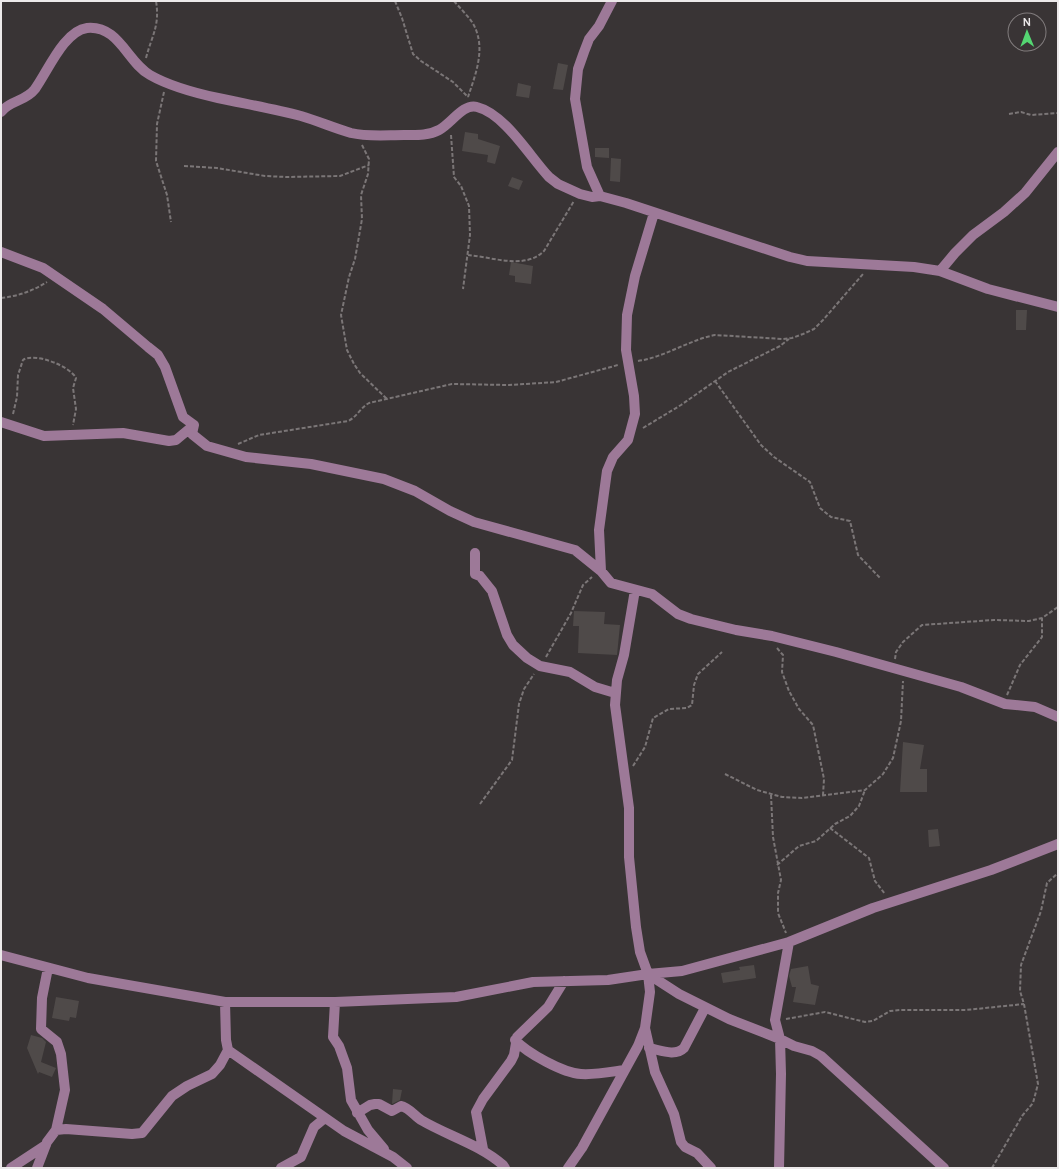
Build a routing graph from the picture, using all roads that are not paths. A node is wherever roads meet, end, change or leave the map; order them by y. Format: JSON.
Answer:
{"nodes":[{"id":1,"x":612,"y":1,"type":"edge"},
{"id":2,"x":1,"y":112,"type":"edge"},
{"id":3,"x":1058,"y":152,"type":"edge"},
{"id":4,"x":600,"y":196,"type":"junction"},
{"id":5,"x":654,"y":213,"type":"junction"},
{"id":6,"x":1,"y":252,"type":"edge"},
{"id":7,"x":940,"y":271,"type":"junction"},
{"id":8,"x":1058,"y":307,"type":"edge"},
{"id":9,"x":1,"y":422,"type":"edge"},
{"id":10,"x":194,"y":425,"type":"junction"},
{"id":11,"x":475,"y":553,"type":"dead end"},
{"id":12,"x":601,"y":571,"type":"junction"},
{"id":13,"x":635,"y":590,"type":"junction"},
{"id":14,"x":615,"y":693,"type":"junction"},
{"id":15,"x":1058,"y":717,"type":"edge"},
{"id":16,"x":1058,"y":844,"type":"edge"},
{"id":17,"x":789,"y":942,"type":"junction"},
{"id":18,"x":1,"y":955,"type":"edge"},
{"id":19,"x":48,"y":968,"type":"junction"},
{"id":20,"x":648,"y":974,"type":"junction"},
{"id":21,"x":564,"y":981,"type":"junction"},
{"id":22,"x":225,"y":1002,"type":"junction"},
{"id":23,"x":334,"y":1002,"type":"junction"},
{"id":24,"x":705,"y":1008,"type":"junction"},
{"id":25,"x":645,"y":1028,"type":"junction"},
{"id":26,"x":780,"y":1039,"type":"junction"},
{"id":27,"x":516,"y":1040,"type":"junction"},
{"id":28,"x":649,"y":1048,"type":"junction"},
{"id":29,"x":228,"y":1050,"type":"junction"},
{"id":30,"x":624,"y":1070,"type":"junction"},
{"id":31,"x":357,"y":1112,"type":"junction"},
{"id":32,"x":325,"y":1118,"type":"junction"},
{"id":33,"x":56,"y":1130,"type":"junction"},
{"id":34,"x":46,"y":1145,"type":"junction"},
{"id":35,"x":483,"y":1149,"type":"junction"},
{"id":36,"x":578,"y":1153,"type":"junction"},
{"id":37,"x":394,"y":1157,"type":"junction"},
{"id":38,"x":11,"y":1168,"type":"edge"},
{"id":39,"x":37,"y":1168,"type":"edge"},
{"id":40,"x":281,"y":1168,"type":"edge"},
{"id":41,"x":408,"y":1168,"type":"edge"},
{"id":42,"x":505,"y":1168,"type":"edge"},
{"id":43,"x":568,"y":1168,"type":"edge"},
{"id":44,"x":579,"y":1168,"type":"edge"},
{"id":45,"x":711,"y":1168,"type":"edge"},
{"id":46,"x":779,"y":1168,"type":"edge"},
{"id":47,"x":944,"y":1168,"type":"edge"}],
"edges":[{"from":1,"to":4,"type":"street"},
{"from":2,"to":4,"type":"street"},
{"from":3,"to":7,"type":"street"},
{"from":4,"to":5,"type":"street"},
{"from":5,"to":7,"type":"street"},
{"from":5,"to":12,"type":"street"},
{"from":6,"to":10,"type":"street"},
{"from":7,"to":8,"type":"street"},
{"from":9,"to":10,"type":"street"},
{"from":10,"to":12,"type":"street"},
{"from":11,"to":14,"type":"street"},
{"from":12,"to":13,"type":"street"},
{"from":13,"to":14,"type":"street"},
{"from":13,"to":15,"type":"street"},
{"from":14,"to":20,"type":"street"},
{"from":16,"to":17,"type":"street"},
{"from":17,"to":20,"type":"street"},
{"from":17,"to":26,"type":"street"},
{"from":18,"to":19,"type":"street"},
{"from":19,"to":22,"type":"street"},
{"from":19,"to":33,"type":"street"},
{"from":20,"to":21,"type":"street"},
{"from":20,"to":24,"type":"street"},
{"from":20,"to":25,"type":"street"},
{"from":21,"to":23,"type":"street"},
{"from":21,"to":27,"type":"street"},
{"from":22,"to":23,"type":"street"},
{"from":22,"to":29,"type":"street"},
{"from":23,"to":31,"type":"street"},
{"from":24,"to":26,"type":"street"},
{"from":24,"to":28,"type":"street"},
{"from":25,"to":28,"type":"street"},
{"from":25,"to":30,"type":"street"},
{"from":26,"to":46,"type":"street"},
{"from":26,"to":47,"type":"street"},
{"from":27,"to":30,"type":"street"},
{"from":27,"to":35,"type":"street"},
{"from":28,"to":45,"type":"street"},
{"from":29,"to":32,"type":"street"},
{"from":29,"to":33,"type":"street"},
{"from":30,"to":36,"type":"street"},
{"from":31,"to":35,"type":"street"},
{"from":31,"to":37,"type":"street"},
{"from":32,"to":37,"type":"street"},
{"from":32,"to":40,"type":"street"},
{"from":33,"to":34,"type":"street"},
{"from":34,"to":38,"type":"street"},
{"from":34,"to":39,"type":"street"},
{"from":35,"to":42,"type":"street"},
{"from":36,"to":43,"type":"street"},
{"from":36,"to":44,"type":"street"},
{"from":37,"to":41,"type":"street"}]}
